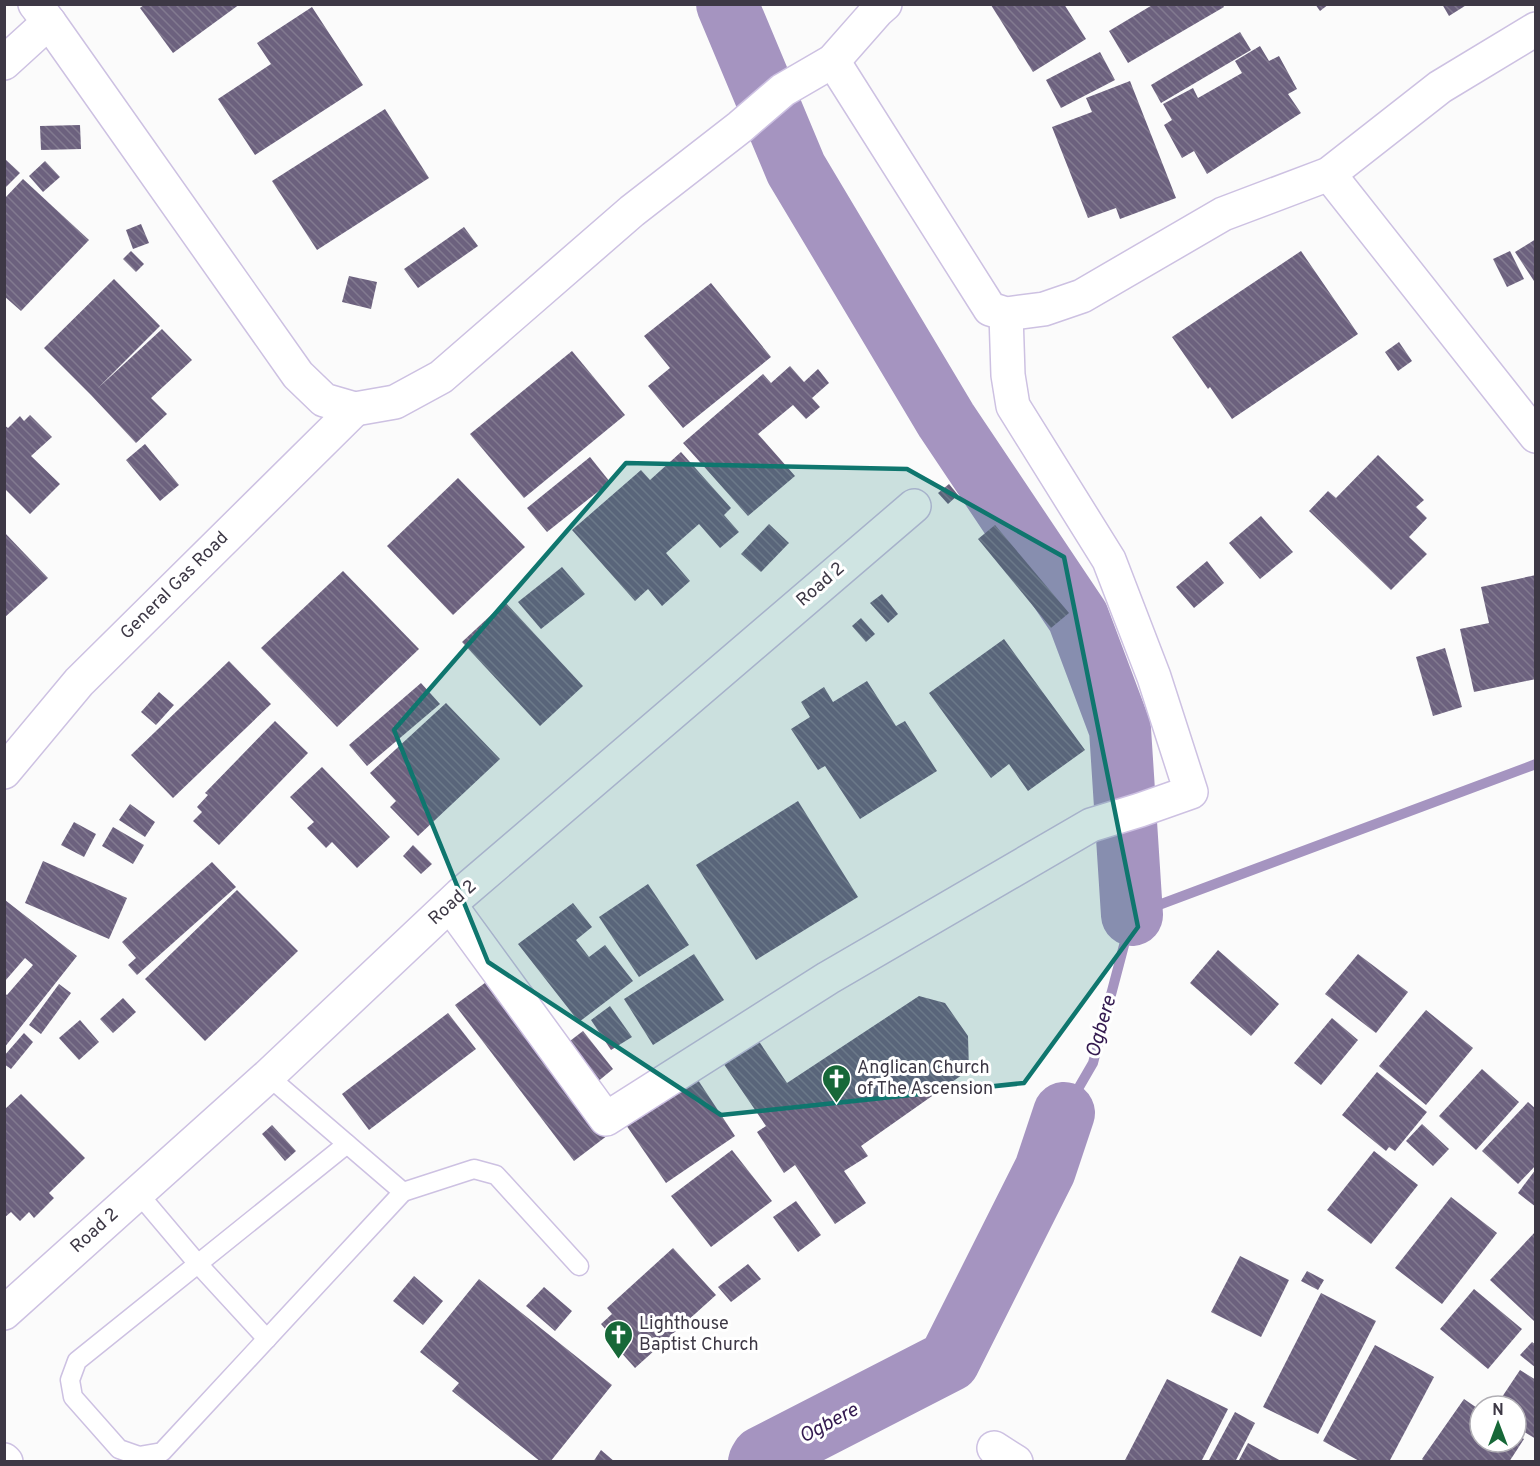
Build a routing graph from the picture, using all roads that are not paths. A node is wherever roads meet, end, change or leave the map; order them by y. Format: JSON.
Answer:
{"nodes":[{"id":1,"x":885,"y":4,"type":"edge"},
{"id":2,"x":42,"y":13,"type":"edge"},
{"id":3,"x":1536,"y":29,"type":"edge"},
{"id":4,"x":833,"y":61,"type":"junction"},
{"id":5,"x":4,"y":63,"type":"edge"},
{"id":6,"x":1329,"y":174,"type":"junction"},
{"id":7,"x":1006,"y":314,"type":"junction"},
{"id":8,"x":355,"y":409,"type":"junction"},
{"id":9,"x":1536,"y":436,"type":"edge"},
{"id":10,"x":914,"y":506,"type":"dead end"},
{"id":11,"x":4,"y":772,"type":"edge"},
{"id":12,"x":450,"y":905,"type":"junction"},
{"id":13,"x":268,"y":1076,"type":"junction"},
{"id":14,"x":347,"y":1144,"type":"junction"},
{"id":15,"x":403,"y":1192,"type":"junction"},
{"id":16,"x":138,"y":1193,"type":"junction"},
{"id":17,"x":198,"y":1264,"type":"junction"},
{"id":18,"x":579,"y":1266,"type":"dead end"},
{"id":19,"x":4,"y":1313,"type":"edge"},
{"id":20,"x":267,"y":1339,"type":"junction"}],
"edges":[{"from":1,"to":4,"type":"street"},
{"from":2,"to":5,"type":"street"},
{"from":2,"to":8,"type":"street"},
{"from":3,"to":6,"type":"street"},
{"from":4,"to":7,"type":"street"},
{"from":4,"to":8,"type":"street"},
{"from":6,"to":7,"type":"street"},
{"from":6,"to":9,"type":"street"},
{"from":7,"to":12,"type":"street"},
{"from":8,"to":11,"type":"street","name":"General Gas Road"},
{"from":10,"to":12,"type":"street","name":"Road 2"},
{"from":12,"to":13,"type":"street","name":"Road 2"},
{"from":13,"to":14,"type":"lane"},
{"from":13,"to":16,"type":"street","name":"Road 2"},
{"from":14,"to":15,"type":"lane"},
{"from":14,"to":17,"type":"lane"},
{"from":15,"to":18,"type":"lane"},
{"from":15,"to":20,"type":"lane"},
{"from":16,"to":17,"type":"lane"},
{"from":16,"to":19,"type":"street","name":"Road 2"},
{"from":17,"to":20,"type":"lane"},
{"from":17,"to":20,"type":"lane"}]}
